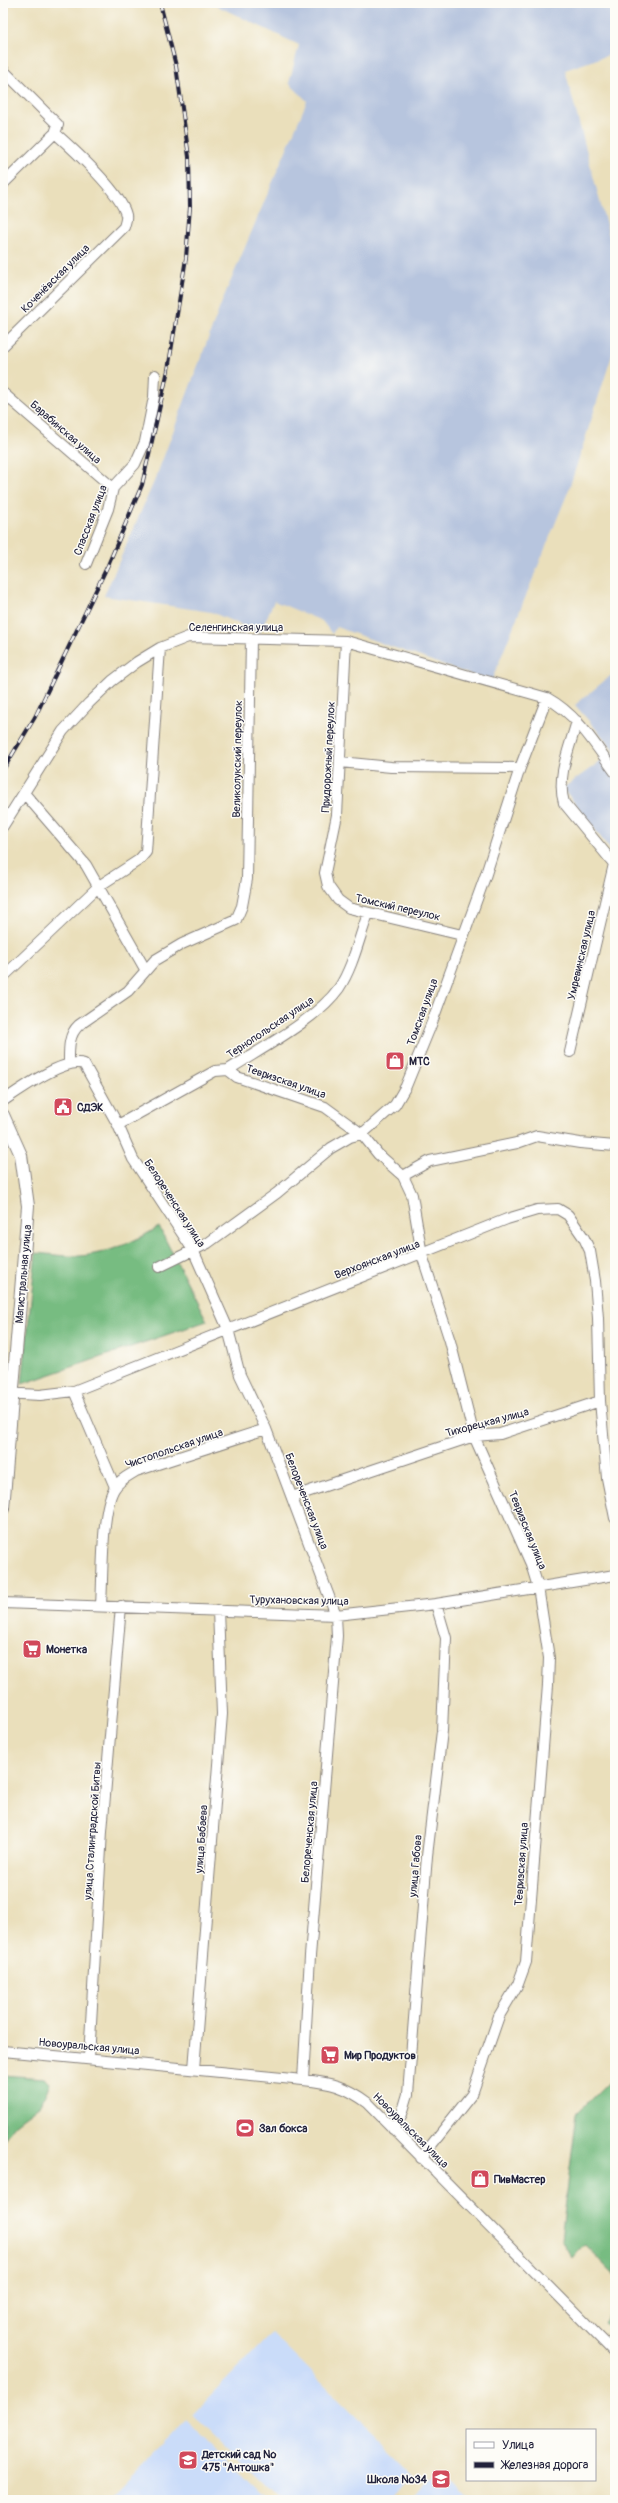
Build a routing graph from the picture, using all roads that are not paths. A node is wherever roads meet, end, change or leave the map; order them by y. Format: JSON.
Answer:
{"nodes":[{"id":1,"x":3,"y":70,"type":"edge"},
{"id":2,"x":56,"y":129,"type":"junction"},
{"id":3,"x":3,"y":184,"type":"edge"},
{"id":4,"x":3,"y":346,"type":"edge"},
{"id":5,"x":155,"y":375,"type":"dead end"},
{"id":6,"x":3,"y":394,"type":"edge"},
{"id":7,"x":113,"y":488,"type":"junction"},
{"id":8,"x":86,"y":564,"type":"dead end"},
{"id":9,"x":250,"y":638,"type":"junction"},
{"id":10,"x":346,"y":642,"type":"junction"},
{"id":11,"x":160,"y":648,"type":"junction"},
{"id":12,"x":547,"y":698,"type":"junction"},
{"id":13,"x":577,"y":721,"type":"junction"},
{"id":14,"x":340,"y":762,"type":"junction"},
{"id":15,"x":520,"y":768,"type":"junction"},
{"id":16,"x":615,"y":772,"type":"edge"},
{"id":17,"x":24,"y":793,"type":"junction"},
{"id":18,"x":3,"y":826,"type":"edge"},
{"id":19,"x":615,"y":865,"type":"edge"},
{"id":20,"x":325,"y":873,"type":"joint"},
{"id":21,"x":99,"y":886,"type":"junction"},
{"id":22,"x":368,"y":914,"type":"junction"},
{"id":23,"x":462,"y":935,"type":"junction"},
{"id":24,"x":145,"y":969,"type":"junction"},
{"id":25,"x":3,"y":977,"type":"edge"},
{"id":26,"x":570,"y":1052,"type":"dead end"},
{"id":27,"x":69,"y":1064,"type":"junction"},
{"id":28,"x":228,"y":1070,"type":"junction"},
{"id":29,"x":3,"y":1101,"type":"edge"},
{"id":30,"x":3,"y":1115,"type":"edge"},
{"id":31,"x":118,"y":1125,"type":"junction"},
{"id":32,"x":362,"y":1134,"type":"junction"},
{"id":33,"x":615,"y":1146,"type":"edge"},
{"id":34,"x":403,"y":1176,"type":"junction"},
{"id":35,"x":192,"y":1250,"type":"junction"},
{"id":36,"x":422,"y":1255,"type":"junction"},
{"id":37,"x":158,"y":1267,"type":"dead end"},
{"id":38,"x":228,"y":1329,"type":"junction"},
{"id":39,"x":74,"y":1392,"type":"junction"},
{"id":40,"x":8,"y":1393,"type":"edge"},
{"id":41,"x":600,"y":1401,"type":"junction"},
{"id":42,"x":266,"y":1429,"type":"junction"},
{"id":43,"x":474,"y":1436,"type":"junction"},
{"id":44,"x":115,"y":1487,"type":"junction"},
{"id":45,"x":292,"y":1497,"type":"junction"},
{"id":46,"x":3,"y":1509,"type":"edge"},
{"id":47,"x":615,"y":1518,"type":"edge"},
{"id":48,"x":615,"y":1575,"type":"edge"},
{"id":49,"x":538,"y":1588,"type":"junction"},
{"id":50,"x":3,"y":1603,"type":"edge"},
{"id":51,"x":436,"y":1604,"type":"junction"},
{"id":52,"x":101,"y":1605,"type":"junction"},
{"id":53,"x":121,"y":1606,"type":"junction"},
{"id":54,"x":218,"y":1610,"type":"junction"},
{"id":55,"x":336,"y":1615,"type":"junction"},
{"id":56,"x":3,"y":2051,"type":"edge"},
{"id":57,"x":89,"y":2058,"type":"junction"},
{"id":58,"x":194,"y":2069,"type":"junction"},
{"id":59,"x":303,"y":2080,"type":"junction"},
{"id":60,"x":393,"y":2129,"type":"junction"},
{"id":61,"x":421,"y":2158,"type":"junction"},
{"id":62,"x":615,"y":2353,"type":"edge"}],
"edges":[{"from":1,"to":2,"type":"street"},
{"from":2,"to":3,"type":"street"},
{"from":2,"to":4,"type":"street","name":"Коченёвская улица"},
{"from":5,"to":7,"type":"street","name":"Спасская улица"},
{"from":6,"to":7,"type":"street","name":"Барабинская улица"},
{"from":7,"to":8,"type":"street","name":"Спасская улица"},
{"from":9,"to":10,"type":"street","name":"Селенгинская улица"},
{"from":9,"to":11,"type":"street","name":"Селенгинская улица"},
{"from":9,"to":24,"type":"street","name":"Великолукский переулок"},
{"from":10,"to":12,"type":"street","name":"Селенгинская улица"},
{"from":10,"to":14,"type":"street","name":"Придорожный переулок"},
{"from":11,"to":17,"type":"street","name":"Селенгинская улица"},
{"from":11,"to":21,"type":"street"},
{"from":12,"to":13,"type":"street","name":"Селенгинская улица"},
{"from":12,"to":15,"type":"street","name":"Томская улица"},
{"from":13,"to":16,"type":"street","name":"Селенгинская улица"},
{"from":13,"to":19,"type":"street"},
{"from":14,"to":15,"type":"street"},
{"from":14,"to":20,"type":"street","name":"Придорожный переулок"},
{"from":15,"to":23,"type":"street","name":"Томская улица"},
{"from":17,"to":18,"type":"street","name":"Селенгинская улица"},
{"from":17,"to":21,"type":"street"},
{"from":19,"to":26,"type":"street","name":"Умревинская улица"},
{"from":20,"to":22,"type":"street","name":"Томский переулок"},
{"from":21,"to":24,"type":"street"},
{"from":21,"to":25,"type":"street"},
{"from":22,"to":23,"type":"street","name":"Томский переулок"},
{"from":22,"to":28,"type":"street","name":"Тернопольская улица"},
{"from":23,"to":32,"type":"street","name":"Томская улица"},
{"from":24,"to":27,"type":"street"},
{"from":27,"to":29,"type":"street"},
{"from":27,"to":31,"type":"street","name":"Белореченская улица"},
{"from":28,"to":31,"type":"street","name":"Тернопольская улица"},
{"from":28,"to":32,"type":"street","name":"Тевризская улица"},
{"from":30,"to":40,"type":"main road","name":"Магистральная улица"},
{"from":31,"to":35,"type":"street","name":"Белореченская улица"},
{"from":32,"to":34,"type":"street","name":"Тевризская улица"},
{"from":32,"to":35,"type":"street","name":"Томская улица"},
{"from":33,"to":34,"type":"street"},
{"from":34,"to":36,"type":"street","name":"Тевризская улица"},
{"from":35,"to":37,"type":"street","name":"Томская улица"},
{"from":35,"to":38,"type":"street","name":"Белореченская улица"},
{"from":36,"to":38,"type":"street","name":"Верхоянская улица"},
{"from":36,"to":41,"type":"street","name":"Верхоянская улица"},
{"from":36,"to":43,"type":"street","name":"Тевризская улица"},
{"from":38,"to":39,"type":"street","name":"Верхоянская улица"},
{"from":38,"to":42,"type":"street","name":"Белореченская улица"},
{"from":39,"to":40,"type":"street","name":"Верхоянская улица"},
{"from":39,"to":44,"type":"street"},
{"from":40,"to":46,"type":"main road","name":"Магистральная улица"},
{"from":41,"to":43,"type":"street","name":"Тихорецкая улица"},
{"from":41,"to":47,"type":"street"},
{"from":42,"to":44,"type":"street","name":"Чистопольская улица"},
{"from":42,"to":45,"type":"street","name":"Белореченская улица"},
{"from":43,"to":45,"type":"street","name":"Тихорецкая улица"},
{"from":43,"to":49,"type":"street","name":"Тевризская улица"},
{"from":44,"to":52,"type":"street"},
{"from":45,"to":55,"type":"street","name":"Белореченская улица"},
{"from":48,"to":49,"type":"street","name":"Турухановская улица"},
{"from":49,"to":51,"type":"street","name":"Турухановская улица"},
{"from":49,"to":61,"type":"street","name":"Тевризская улица"},
{"from":50,"to":52,"type":"street","name":"Турухановская улица"},
{"from":51,"to":55,"type":"street","name":"Турухановская улица"},
{"from":51,"to":60,"type":"street","name":"улица Габова"},
{"from":52,"to":53,"type":"street","name":"Турухановская улица"},
{"from":53,"to":54,"type":"street","name":"Турухановская улица"},
{"from":53,"to":57,"type":"street","name":"улица Сталинградской Битвы"},
{"from":54,"to":55,"type":"street","name":"Турухановская улица"},
{"from":54,"to":58,"type":"street","name":"улица Бабаева"},
{"from":55,"to":59,"type":"street","name":"Белореченская улица"},
{"from":56,"to":57,"type":"street","name":"Новоуральская улица"},
{"from":57,"to":58,"type":"street","name":"Новоуральская улица"},
{"from":58,"to":59,"type":"street","name":"Новоуральская улица"},
{"from":59,"to":60,"type":"street","name":"Новоуральская улица"},
{"from":60,"to":61,"type":"street","name":"Новоуральская улица"},
{"from":61,"to":62,"type":"street","name":"Новоуральская улица"}]}
